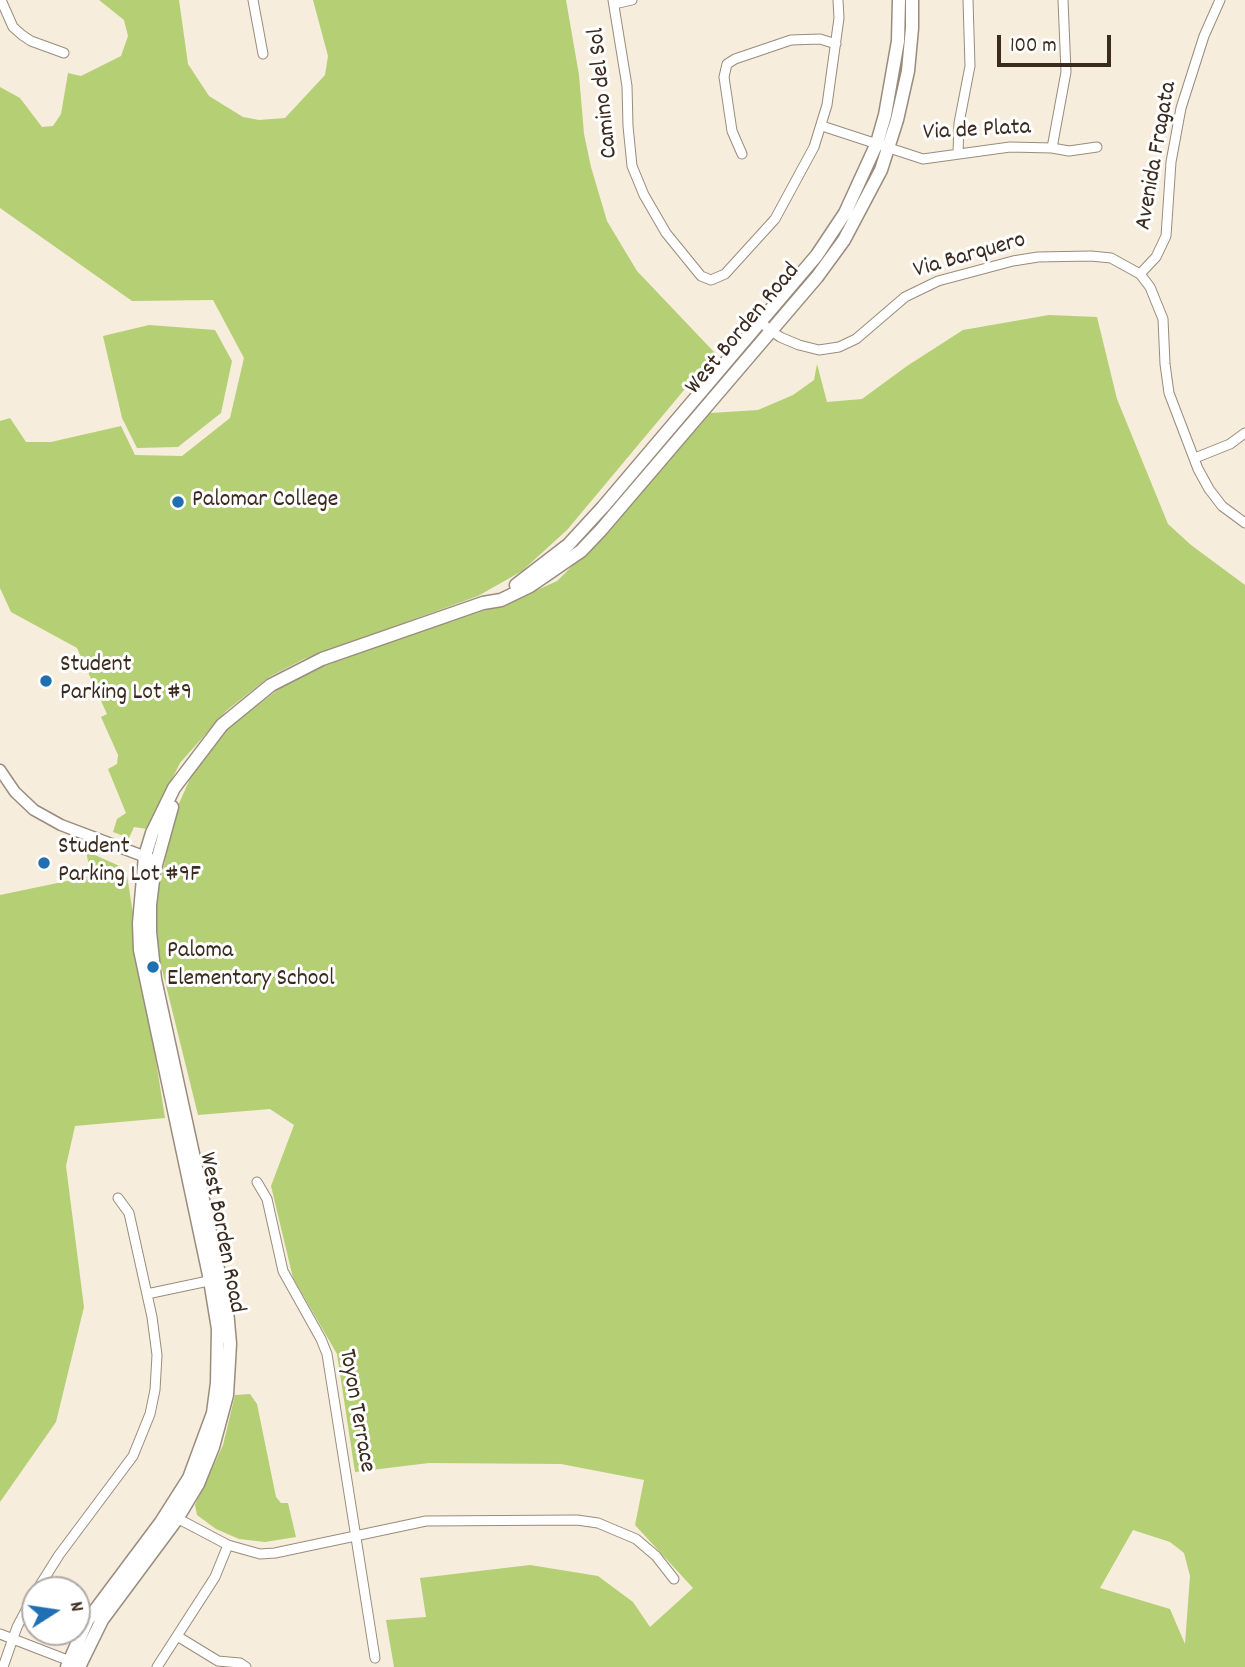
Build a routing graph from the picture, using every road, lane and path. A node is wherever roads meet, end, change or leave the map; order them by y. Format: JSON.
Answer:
{"nodes":[{"id":1,"x":1,"y":0,"type":"edge"},
{"id":2,"x":253,"y":0,"type":"edge"},
{"id":3,"x":632,"y":0,"type":"edge"},
{"id":4,"x":838,"y":0,"type":"edge"},
{"id":5,"x":899,"y":0,"type":"edge"},
{"id":6,"x":912,"y":0,"type":"edge"},
{"id":7,"x":968,"y":0,"type":"edge"},
{"id":8,"x":1064,"y":0,"type":"edge"},
{"id":9,"x":1220,"y":0,"type":"edge"},
{"id":10,"x":613,"y":2,"type":"edge"},
{"id":11,"x":836,"y":44,"type":"junction"},
{"id":12,"x":64,"y":53,"type":"dead end"},
{"id":13,"x":263,"y":54,"type":"dead end"},
{"id":14,"x":822,"y":126,"type":"junction"},
{"id":15,"x":883,"y":144,"type":"junction"},
{"id":16,"x":1097,"y":147,"type":"dead end"},
{"id":17,"x":1052,"y":148,"type":"junction"},
{"id":18,"x":741,"y":154,"type":"dead end"},
{"id":19,"x":958,"y":154,"type":"junction"},
{"id":20,"x":1140,"y":274,"type":"junction"},
{"id":21,"x":766,"y":327,"type":"junction"},
{"id":22,"x":1245,"y":433,"type":"edge"},
{"id":23,"x":1195,"y":458,"type":"junction"},
{"id":24,"x":1245,"y":523,"type":"edge"},
{"id":25,"x":0,"y":770,"type":"edge"},
{"id":26,"x":150,"y":859,"type":"junction"},
{"id":27,"x":257,"y":1182,"type":"dead end"},
{"id":28,"x":118,"y":1198,"type":"dead end"},
{"id":29,"x":215,"y":1279,"type":"junction"},
{"id":30,"x":147,"y":1294,"type":"junction"},
{"id":31,"x":172,"y":1516,"type":"junction"},
{"id":32,"x":357,"y":1536,"type":"junction"},
{"id":33,"x":228,"y":1545,"type":"junction"},
{"id":34,"x":46,"y":1576,"type":"edge"},
{"id":35,"x":674,"y":1579,"type":"dead end"},
{"id":36,"x":21,"y":1621,"type":"edge"},
{"id":37,"x":0,"y":1634,"type":"edge"},
{"id":38,"x":177,"y":1636,"type":"junction"},
{"id":39,"x":12,"y":1639,"type":"junction"},
{"id":40,"x":375,"y":1658,"type":"dead end"},
{"id":41,"x":73,"y":1665,"type":"edge"},
{"id":42,"x":3,"y":1667,"type":"edge"},
{"id":43,"x":157,"y":1667,"type":"edge"},
{"id":44,"x":246,"y":1667,"type":"edge"}],
"edges":[{"from":1,"to":12,"type":"street"},
{"from":2,"to":13,"type":"street"},
{"from":3,"to":10,"type":"street"},
{"from":4,"to":11,"type":"street"},
{"from":5,"to":15,"type":"main road","name":"West Borden Road"},
{"from":6,"to":15,"type":"main road","name":"West Borden Road"},
{"from":7,"to":19,"type":"street"},
{"from":8,"to":17,"type":"street"},
{"from":9,"to":20,"type":"street","name":"Avenida Fragata"},
{"from":10,"to":14,"type":"street","name":"Camino del Sol"},
{"from":11,"to":14,"type":"street"},
{"from":11,"to":18,"type":"street"},
{"from":14,"to":15,"type":"street","name":"Via de Plata"},
{"from":15,"to":19,"type":"street","name":"Via de Plata"},
{"from":15,"to":21,"type":"main road","name":"West Borden Road"},
{"from":16,"to":17,"type":"street","name":"Via de Plata"},
{"from":17,"to":19,"type":"street","name":"Via de Plata"},
{"from":20,"to":21,"type":"street","name":"Via Barquero"},
{"from":20,"to":23,"type":"street","name":"Via Barquero"},
{"from":21,"to":26,"type":"main road","name":"West Borden Road"},
{"from":22,"to":23,"type":"street"},
{"from":23,"to":24,"type":"street","name":"Via Barquero"},
{"from":25,"to":26,"type":"street"},
{"from":26,"to":29,"type":"main road","name":"West Borden Road"},
{"from":27,"to":32,"type":"street","name":"Toyon Terrace"},
{"from":28,"to":30,"type":"street"},
{"from":29,"to":30,"type":"street"},
{"from":29,"to":31,"type":"main road","name":"West Borden Road"},
{"from":30,"to":34,"type":"street"},
{"from":31,"to":33,"type":"street"},
{"from":31,"to":41,"type":"main road","name":"West Borden Road"},
{"from":32,"to":33,"type":"street"},
{"from":32,"to":35,"type":"street"},
{"from":32,"to":40,"type":"street","name":"Toyon Terrace"},
{"from":33,"to":38,"type":"street"},
{"from":36,"to":39,"type":"street"},
{"from":37,"to":39,"type":"street"},
{"from":38,"to":43,"type":"street"},
{"from":38,"to":44,"type":"street"},
{"from":39,"to":41,"type":"street"},
{"from":39,"to":42,"type":"street"}]}
